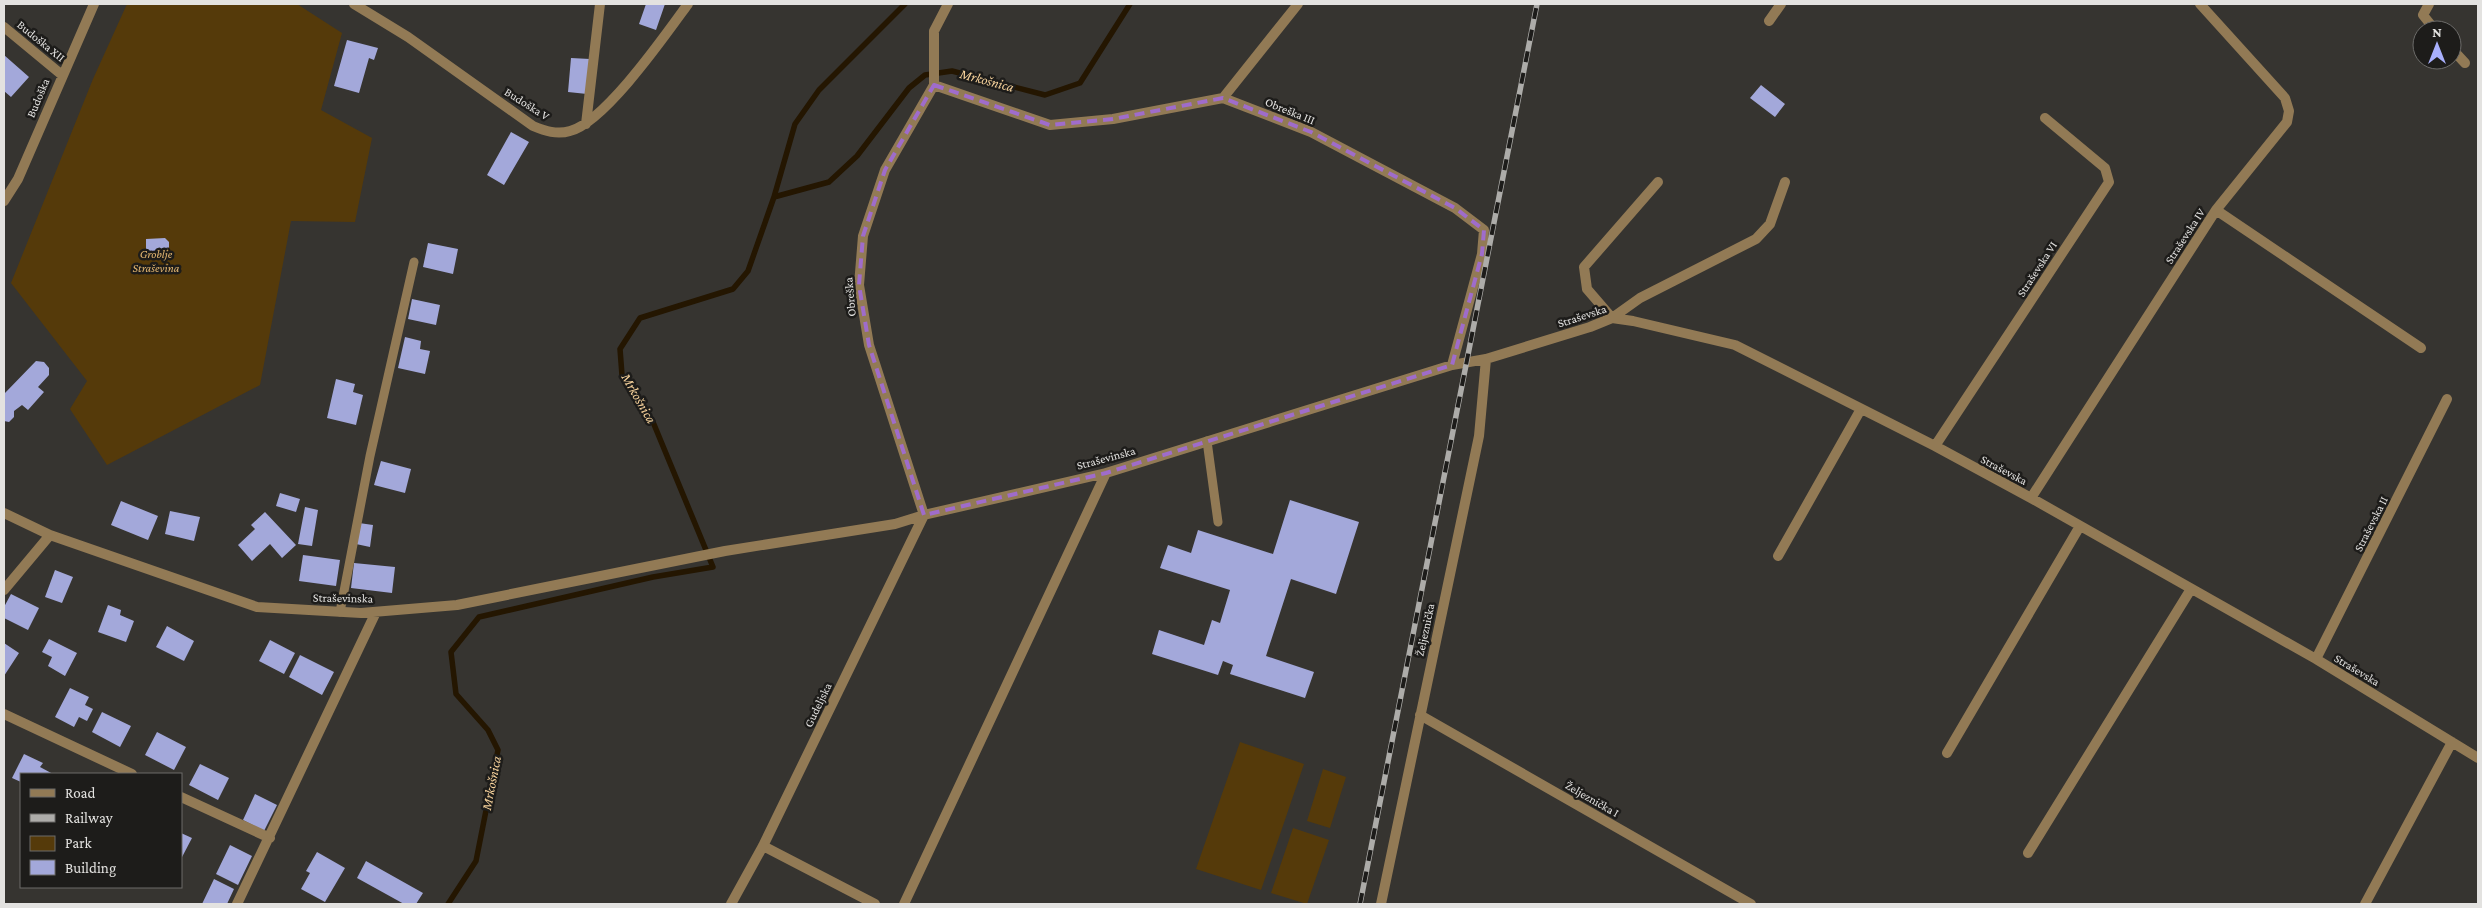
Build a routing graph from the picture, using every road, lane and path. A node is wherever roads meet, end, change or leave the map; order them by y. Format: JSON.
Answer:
{"nodes":[{"id":1,"x":94,"y":4,"type":"edge"},
{"id":2,"x":354,"y":4,"type":"edge"},
{"id":3,"x":600,"y":4,"type":"edge"},
{"id":4,"x":688,"y":4,"type":"edge"},
{"id":5,"x":948,"y":4,"type":"edge"},
{"id":6,"x":1298,"y":4,"type":"edge"},
{"id":7,"x":1782,"y":4,"type":"edge"},
{"id":8,"x":2200,"y":4,"type":"edge"},
{"id":9,"x":2429,"y":4,"type":"edge"},
{"id":10,"x":2427,"y":20,"type":"edge"},
{"id":11,"x":1769,"y":21,"type":"dead end"},
{"id":12,"x":4,"y":27,"type":"edge"},
{"id":13,"x":2462,"y":60,"type":"edge"},
{"id":14,"x":2465,"y":63,"type":"dead end"},
{"id":15,"x":62,"y":75,"type":"junction"},
{"id":16,"x":934,"y":85,"type":"junction"},
{"id":17,"x":1223,"y":98,"type":"junction"},
{"id":18,"x":2045,"y":118,"type":"dead end"},
{"id":19,"x":586,"y":124,"type":"junction"},
{"id":20,"x":1658,"y":182,"type":"dead end"},
{"id":21,"x":1785,"y":182,"type":"dead end"},
{"id":22,"x":4,"y":202,"type":"edge"},
{"id":23,"x":2216,"y":210,"type":"junction"},
{"id":24,"x":414,"y":262,"type":"dead end"},
{"id":25,"x":1612,"y":318,"type":"junction"},
{"id":26,"x":2421,"y":348,"type":"dead end"},
{"id":27,"x":1486,"y":359,"type":"junction"},
{"id":28,"x":1452,"y":365,"type":"junction"},
{"id":29,"x":2447,"y":400,"type":"dead end"},
{"id":30,"x":1861,"y":409,"type":"junction"},
{"id":31,"x":1207,"y":441,"type":"junction"},
{"id":32,"x":1935,"y":446,"type":"junction"},
{"id":33,"x":1106,"y":473,"type":"junction"},
{"id":34,"x":2031,"y":498,"type":"junction"},
{"id":35,"x":4,"y":513,"type":"edge"},
{"id":36,"x":924,"y":515,"type":"junction"},
{"id":37,"x":1218,"y":522,"type":"dead end"},
{"id":38,"x":2080,"y":526,"type":"junction"},
{"id":39,"x":50,"y":535,"type":"junction"},
{"id":40,"x":1778,"y":556,"type":"dead end"},
{"id":41,"x":2191,"y":589,"type":"junction"},
{"id":42,"x":4,"y":590,"type":"edge"},
{"id":43,"x":340,"y":612,"type":"junction"},
{"id":44,"x":376,"y":612,"type":"junction"},
{"id":45,"x":2316,"y":660,"type":"junction"},
{"id":46,"x":4,"y":714,"type":"edge"},
{"id":47,"x":1420,"y":715,"type":"junction"},
{"id":48,"x":2452,"y":742,"type":"junction"},
{"id":49,"x":1947,"y":753,"type":"dead end"},
{"id":50,"x":2478,"y":758,"type":"edge"},
{"id":51,"x":130,"y":773,"type":"edge"},
{"id":52,"x":182,"y":797,"type":"edge"},
{"id":53,"x":270,"y":838,"type":"junction"},
{"id":54,"x":763,"y":846,"type":"junction"},
{"id":55,"x":2028,"y":853,"type":"dead end"},
{"id":56,"x":237,"y":904,"type":"edge"},
{"id":57,"x":731,"y":904,"type":"edge"},
{"id":58,"x":875,"y":904,"type":"edge"},
{"id":59,"x":904,"y":904,"type":"edge"},
{"id":60,"x":1381,"y":904,"type":"edge"},
{"id":61,"x":1751,"y":904,"type":"edge"},
{"id":62,"x":2365,"y":904,"type":"edge"}],
"edges":[{"from":1,"to":15,"type":"street","name":"Budoška"},
{"from":2,"to":19,"type":"street","name":"Budoška V"},
{"from":3,"to":19,"type":"street"},
{"from":4,"to":19,"type":"street","name":"Budoška V"},
{"from":5,"to":16,"type":"street"},
{"from":6,"to":17,"type":"street"},
{"from":7,"to":11,"type":"street"},
{"from":8,"to":23,"type":"street","name":"Straševska IV"},
{"from":9,"to":10,"type":"street"},
{"from":12,"to":15,"type":"street","name":"Budoška XII"},
{"from":13,"to":14,"type":"street"},
{"from":15,"to":22,"type":"street","name":"Budoška"},
{"from":16,"to":17,"type":"street"},
{"from":16,"to":36,"type":"street","name":"Obreška"},
{"from":17,"to":28,"type":"street","name":"Obreška III"},
{"from":18,"to":32,"type":"street","name":"Straševska VI"},
{"from":20,"to":25,"type":"street"},
{"from":21,"to":25,"type":"street"},
{"from":23,"to":26,"type":"street"},
{"from":23,"to":34,"type":"street","name":"Straševska IV"},
{"from":24,"to":43,"type":"lane"},
{"from":25,"to":27,"type":"street","name":"Straševska"},
{"from":25,"to":30,"type":"street","name":"Straševska"},
{"from":27,"to":28,"type":"street","name":"Straševinska"},
{"from":27,"to":47,"type":"street","name":"Željeznička"},
{"from":28,"to":31,"type":"street","name":"Straševinska"},
{"from":29,"to":45,"type":"street","name":"Straševska II"},
{"from":30,"to":32,"type":"street","name":"Straševska"},
{"from":30,"to":40,"type":"street"},
{"from":31,"to":33,"type":"street","name":"Straševinska"},
{"from":31,"to":37,"type":"lane"},
{"from":32,"to":34,"type":"street","name":"Straševska"},
{"from":33,"to":36,"type":"street","name":"Straševinska"},
{"from":33,"to":59,"type":"street"},
{"from":34,"to":38,"type":"street","name":"Straševska"},
{"from":35,"to":39,"type":"street","name":"Straševinska"},
{"from":36,"to":44,"type":"street","name":"Straševinska"},
{"from":36,"to":54,"type":"street","name":"Gudeljska"},
{"from":38,"to":41,"type":"street","name":"Straševska"},
{"from":38,"to":49,"type":"street"},
{"from":39,"to":42,"type":"street"},
{"from":39,"to":43,"type":"street","name":"Straševinska"},
{"from":41,"to":45,"type":"street","name":"Straševska"},
{"from":41,"to":55,"type":"street"},
{"from":43,"to":44,"type":"street","name":"Straševinska"},
{"from":44,"to":53,"type":"street"},
{"from":45,"to":48,"type":"street","name":"Straševska"},
{"from":46,"to":51,"type":"street"},
{"from":47,"to":60,"type":"street","name":"Željeznička"},
{"from":47,"to":61,"type":"street","name":"Željeznička I"},
{"from":48,"to":50,"type":"street","name":"Straševska"},
{"from":48,"to":62,"type":"street"},
{"from":52,"to":53,"type":"street"},
{"from":53,"to":56,"type":"street"},
{"from":54,"to":57,"type":"street","name":"Gudeljska"},
{"from":54,"to":58,"type":"street"}]}
